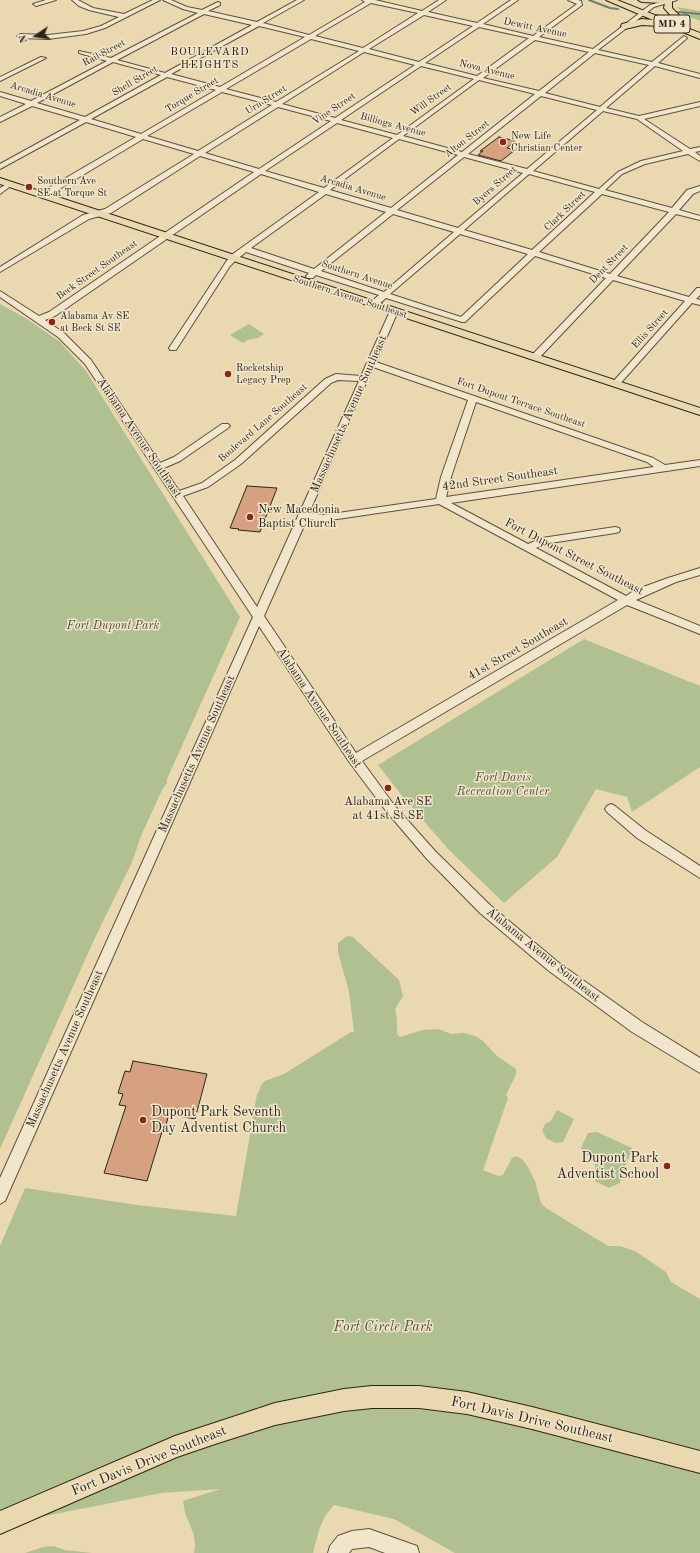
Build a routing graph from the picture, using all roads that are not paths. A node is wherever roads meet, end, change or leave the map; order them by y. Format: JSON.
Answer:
{"nodes":[{"id":1,"x":53,"y":0,"type":"edge"},
{"id":2,"x":75,"y":0,"type":"edge"},
{"id":3,"x":157,"y":0,"type":"edge"},
{"id":4,"x":166,"y":0,"type":"edge"},
{"id":5,"x":301,"y":0,"type":"edge"},
{"id":6,"x":369,"y":0,"type":"edge"},
{"id":7,"x":443,"y":0,"type":"edge"},
{"id":8,"x":515,"y":0,"type":"edge"},
{"id":9,"x":607,"y":0,"type":"edge"},
{"id":10,"x":610,"y":0,"type":"edge"},
{"id":11,"x":636,"y":0,"type":"edge"},
{"id":12,"x":642,"y":0,"type":"edge"},
{"id":13,"x":575,"y":1,"type":"edge"},
{"id":14,"x":671,"y":1,"type":"edge"},
{"id":15,"x":36,"y":4,"type":"dead end"},
{"id":16,"x":218,"y":4,"type":"dead end"},
{"id":17,"x":652,"y":6,"type":"junction"},
{"id":18,"x":203,"y":12,"type":"junction"},
{"id":19,"x":422,"y":13,"type":"junction"},
{"id":20,"x":644,"y":13,"type":"junction"},
{"id":21,"x":123,"y":16,"type":"junction"},
{"id":22,"x":257,"y":24,"type":"junction"},
{"id":23,"x":476,"y":26,"type":"junction"},
{"id":24,"x":625,"y":26,"type":"junction"},
{"id":25,"x":685,"y":34,"type":"junction"},
{"id":26,"x":20,"y":36,"type":"dead end"},
{"id":27,"x":700,"y":36,"type":"edge"},
{"id":28,"x":311,"y":37,"type":"junction"},
{"id":29,"x":534,"y":38,"type":"junction"},
{"id":30,"x":364,"y":50,"type":"junction"},
{"id":31,"x":595,"y":51,"type":"junction"},
{"id":32,"x":81,"y":52,"type":"dead end"},
{"id":33,"x":43,"y":58,"type":"dead end"},
{"id":34,"x":113,"y":60,"type":"junction"},
{"id":35,"x":420,"y":64,"type":"junction"},
{"id":36,"x":653,"y":64,"type":"junction"},
{"id":37,"x":166,"y":74,"type":"junction"},
{"id":38,"x":700,"y":76,"type":"edge"},
{"id":39,"x":478,"y":78,"type":"junction"},
{"id":40,"x":0,"y":79,"type":"edge"},
{"id":41,"x":222,"y":89,"type":"junction"},
{"id":42,"x":0,"y":94,"type":"edge"},
{"id":43,"x":541,"y":94,"type":"junction"},
{"id":44,"x":31,"y":103,"type":"junction"},
{"id":45,"x":278,"y":104,"type":"junction"},
{"id":46,"x":700,"y":104,"type":"edge"},
{"id":47,"x":602,"y":109,"type":"junction"},
{"id":48,"x":639,"y":118,"type":"junction"},
{"id":49,"x":0,"y":120,"type":"edge"},
{"id":50,"x":86,"y":120,"type":"junction"},
{"id":51,"x":336,"y":120,"type":"junction"},
{"id":52,"x":142,"y":136,"type":"junction"},
{"id":53,"x":398,"y":137,"type":"junction"},
{"id":54,"x":700,"y":149,"type":"edge"},
{"id":55,"x":688,"y":151,"type":"junction"},
{"id":56,"x":200,"y":153,"type":"junction"},
{"id":57,"x":464,"y":155,"type":"junction"},
{"id":58,"x":700,"y":160,"type":"edge"},
{"id":59,"x":0,"y":167,"type":"edge"},
{"id":60,"x":260,"y":172,"type":"junction"},
{"id":61,"x":528,"y":172,"type":"junction"},
{"id":62,"x":0,"y":181,"type":"edge"},
{"id":63,"x":10,"y":184,"type":"junction"},
{"id":64,"x":700,"y":188,"type":"edge"},
{"id":65,"x":324,"y":191,"type":"junction"},
{"id":66,"x":600,"y":191,"type":"junction"},
{"id":67,"x":0,"y":192,"type":"edge"},
{"id":68,"x":43,"y":195,"type":"junction"},
{"id":69,"x":392,"y":211,"type":"junction"},
{"id":70,"x":674,"y":211,"type":"junction"},
{"id":71,"x":98,"y":214,"type":"junction"},
{"id":72,"x":700,"y":218,"type":"edge"},
{"id":73,"x":459,"y":231,"type":"junction"},
{"id":74,"x":165,"y":235,"type":"junction"},
{"id":75,"x":245,"y":249,"type":"junction"},
{"id":76,"x":534,"y":254,"type":"junction"},
{"id":77,"x":233,"y":258,"type":"junction"},
{"id":78,"x":0,"y":270,"type":"edge"},
{"id":79,"x":315,"y":272,"type":"junction"},
{"id":80,"x":611,"y":277,"type":"junction"},
{"id":81,"x":303,"y":282,"type":"junction"},
{"id":82,"x":700,"y":290,"type":"edge"},
{"id":83,"x":0,"y":293,"type":"edge"},
{"id":84,"x":385,"y":295,"type":"junction"},
{"id":85,"x":0,"y":300,"type":"edge"},
{"id":86,"x":690,"y":301,"type":"junction"},
{"id":87,"x":700,"y":303,"type":"edge"},
{"id":88,"x":17,"y":304,"type":"junction"},
{"id":89,"x":374,"y":304,"type":"junction"},
{"id":90,"x":394,"y":311,"type":"junction"},
{"id":91,"x":40,"y":319,"type":"junction"},
{"id":92,"x":462,"y":320,"type":"joint"},
{"id":93,"x":173,"y":348,"type":"dead end"},
{"id":94,"x":535,"y":358,"type":"junction"},
{"id":95,"x":371,"y":363,"type":"junction"},
{"id":96,"x":364,"y":379,"type":"junction"},
{"id":97,"x":615,"y":384,"type":"junction"},
{"id":98,"x":473,"y":398,"type":"junction"},
{"id":99,"x":700,"y":412,"type":"edge"},
{"id":100,"x":226,"y":426,"type":"dead end"},
{"id":101,"x":700,"y":463,"type":"edge"},
{"id":102,"x":158,"y":467,"type":"junction"},
{"id":103,"x":663,"y":468,"type":"junction"},
{"id":104,"x":177,"y":495,"type":"junction"},
{"id":105,"x":440,"y":501,"type":"junction"},
{"id":106,"x":304,"y":515,"type":"junction"},
{"id":107,"x":615,"y":530,"type":"dead end"},
{"id":108,"x":527,"y":548,"type":"junction"},
{"id":109,"x":700,"y":571,"type":"edge"},
{"id":110,"x":626,"y":600,"type":"junction"},
{"id":111,"x":259,"y":617,"type":"junction"},
{"id":112,"x":700,"y":630,"type":"edge"},
{"id":113,"x":354,"y":760,"type":"junction"},
{"id":114,"x":611,"y":809,"type":"dead end"},
{"id":115,"x":700,"y":873,"type":"edge"},
{"id":116,"x":700,"y":1066,"type":"edge"},
{"id":117,"x":0,"y":1196,"type":"edge"},
{"id":118,"x":700,"y":1462,"type":"edge"},
{"id":119,"x":0,"y":1523,"type":"edge"},
{"id":120,"x":337,"y":1553,"type":"edge"},
{"id":121,"x":410,"y":1553,"type":"edge"}],
"edges":[{"from":1,"to":15,"type":"street"},
{"from":2,"to":21,"type":"street"},
{"from":3,"to":21,"type":"street"},
{"from":4,"to":18,"type":"street","name":"Nova Avenue"},
{"from":5,"to":22,"type":"street","name":"Shell Street"},
{"from":6,"to":19,"type":"street","name":"Dewitt Avenue"},
{"from":6,"to":28,"type":"street","name":"Torque Street"},
{"from":7,"to":19,"type":"street","name":"Urn Street"},
{"from":8,"to":23,"type":"street","name":"Vine Street"},
{"from":9,"to":24,"type":"highway"},
{"from":10,"to":20,"type":"highway","number":"MD 4"},
{"from":11,"to":17,"type":"highway","number":"MD 4"},
{"from":12,"to":14,"type":"highway"},
{"from":13,"to":29,"type":"street","name":"Will Street"},
{"from":14,"to":17,"type":"street"},
{"from":14,"to":17,"type":"highway","number":"MD 4"},
{"from":16,"to":18,"type":"street","name":"Rail Street"},
{"from":17,"to":20,"type":"street","name":"Alton Street"},
{"from":18,"to":22,"type":"street","name":"Nova Avenue"},
{"from":18,"to":34,"type":"street","name":"Rail Street"},
{"from":19,"to":23,"type":"street","name":"Dewitt Avenue"},
{"from":19,"to":30,"type":"street","name":"Urn Street"},
{"from":20,"to":24,"type":"street","name":"Alton Street"},
{"from":20,"to":25,"type":"highway","number":"MD 4"},
{"from":21,"to":26,"type":"street"},
{"from":22,"to":28,"type":"street","name":"Nova Avenue"},
{"from":22,"to":37,"type":"street","name":"Shell Street"},
{"from":23,"to":29,"type":"street","name":"Dewitt Avenue"},
{"from":23,"to":35,"type":"street","name":"Vine Street"},
{"from":24,"to":25,"type":"highway"},
{"from":24,"to":31,"type":"street","name":"Alton Street"},
{"from":25,"to":27,"type":"highway","number":"MD 4"},
{"from":25,"to":36,"type":"street","name":"Byers Street"},
{"from":28,"to":30,"type":"street","name":"Nova Avenue"},
{"from":28,"to":41,"type":"street","name":"Torque Street"},
{"from":29,"to":31,"type":"street","name":"Dewitt Avenue"},
{"from":29,"to":39,"type":"street","name":"Will Street"},
{"from":30,"to":35,"type":"street","name":"Nova Avenue"},
{"from":30,"to":45,"type":"street","name":"Urn Street"},
{"from":31,"to":36,"type":"street","name":"Dewitt Avenue"},
{"from":31,"to":43,"type":"street","name":"Alton Street"},
{"from":32,"to":34,"type":"street","name":"Billings Avenue"},
{"from":33,"to":40,"type":"street"},
{"from":34,"to":37,"type":"street","name":"Billings Avenue"},
{"from":34,"to":44,"type":"street","name":"Rail Street"},
{"from":35,"to":39,"type":"street","name":"Nova Avenue"},
{"from":35,"to":51,"type":"street","name":"Vine Street"},
{"from":36,"to":38,"type":"street","name":"Dewitt Avenue"},
{"from":36,"to":47,"type":"street","name":"Byers Street"},
{"from":37,"to":41,"type":"street","name":"Billings Avenue"},
{"from":37,"to":50,"type":"street","name":"Shell Street"},
{"from":39,"to":43,"type":"street","name":"Nova Avenue"},
{"from":39,"to":53,"type":"street","name":"Will Street"},
{"from":41,"to":45,"type":"street","name":"Billings Avenue"},
{"from":41,"to":52,"type":"street","name":"Torque Street"},
{"from":42,"to":44,"type":"street","name":"Arcadia Avenue"},
{"from":43,"to":47,"type":"street","name":"Nova Avenue"},
{"from":43,"to":57,"type":"street","name":"Alton Street"},
{"from":44,"to":49,"type":"street","name":"Rail Street"},
{"from":44,"to":50,"type":"street","name":"Arcadia Avenue"},
{"from":45,"to":51,"type":"street","name":"Billings Avenue"},
{"from":45,"to":56,"type":"street","name":"Urn Street"},
{"from":46,"to":48,"type":"street"},
{"from":47,"to":48,"type":"street","name":"Nova Avenue"},
{"from":47,"to":61,"type":"street","name":"Byers Street"},
{"from":48,"to":55,"type":"street","name":"Nova Avenue"},
{"from":50,"to":52,"type":"street","name":"Arcadia Avenue"},
{"from":50,"to":59,"type":"street","name":"Shell Street"},
{"from":51,"to":53,"type":"street","name":"Billings Avenue"},
{"from":51,"to":60,"type":"street","name":"Vine Street"},
{"from":52,"to":56,"type":"street","name":"Arcadia Avenue"},
{"from":52,"to":68,"type":"street","name":"Torque Street"},
{"from":53,"to":57,"type":"street","name":"Billings Avenue"},
{"from":53,"to":65,"type":"street","name":"Will Street"},
{"from":54,"to":55,"type":"street","name":"Clark Street"},
{"from":55,"to":58,"type":"street","name":"Nova Avenue"},
{"from":55,"to":66,"type":"street","name":"Clark Street"},
{"from":56,"to":60,"type":"street","name":"Arcadia Avenue"},
{"from":56,"to":71,"type":"street","name":"Urn Street"},
{"from":57,"to":61,"type":"street","name":"Billings Avenue"},
{"from":57,"to":69,"type":"street","name":"Alton Street"},
{"from":60,"to":65,"type":"street","name":"Arcadia Avenue"},
{"from":60,"to":74,"type":"street","name":"Vine Street"},
{"from":61,"to":66,"type":"street","name":"Billings Avenue"},
{"from":61,"to":73,"type":"street","name":"Byers Street"},
{"from":62,"to":63,"type":"main road","name":"Southern Avenue Southeast"},
{"from":63,"to":67,"type":"street"},
{"from":63,"to":68,"type":"main road","name":"Southern Avenue Southeast"},
{"from":64,"to":70,"type":"street","name":"Dent Street"},
{"from":65,"to":69,"type":"street","name":"Arcadia Avenue"},
{"from":65,"to":75,"type":"street","name":"Will Street"},
{"from":66,"to":70,"type":"street","name":"Billings Avenue"},
{"from":66,"to":76,"type":"street","name":"Clark Street"},
{"from":68,"to":71,"type":"main road","name":"Southern Avenue Southeast"},
{"from":69,"to":73,"type":"street","name":"Arcadia Avenue"},
{"from":69,"to":79,"type":"street","name":"Alton Street"},
{"from":70,"to":72,"type":"street","name":"Billings Avenue"},
{"from":70,"to":80,"type":"street","name":"Dent Street"},
{"from":71,"to":74,"type":"main road","name":"Southern Avenue Southeast"},
{"from":71,"to":78,"type":"street","name":"Urn Street"},
{"from":73,"to":76,"type":"street","name":"Arcadia Avenue"},
{"from":73,"to":84,"type":"street","name":"Byers Street"},
{"from":74,"to":77,"type":"main road","name":"Southern Avenue Southeast"},
{"from":74,"to":91,"type":"street","name":"Beck Street Southeast"},
{"from":75,"to":77,"type":"street","name":"Will Street"},
{"from":75,"to":79,"type":"street","name":"Southern Avenue"},
{"from":76,"to":80,"type":"street","name":"Arcadia Avenue"},
{"from":76,"to":92,"type":"street","name":"Clark Street"},
{"from":77,"to":81,"type":"main road","name":"Southern Avenue Southeast"},
{"from":77,"to":93,"type":"street","name":"Will Street"},
{"from":79,"to":81,"type":"street","name":"Alton Street"},
{"from":79,"to":84,"type":"street","name":"Southern Avenue"},
{"from":80,"to":86,"type":"street","name":"Arcadia Avenue"},
{"from":80,"to":94,"type":"street","name":"Dent Street"},
{"from":81,"to":89,"type":"main road","name":"Southern Avenue Southeast"},
{"from":82,"to":86,"type":"street","name":"Ellis Street"},
{"from":83,"to":88,"type":"street","name":"Alabama Avenue Southeast"},
{"from":84,"to":89,"type":"street","name":"Byers Street"},
{"from":84,"to":92,"type":"street","name":"Southern Avenue"},
{"from":85,"to":88,"type":"street"},
{"from":86,"to":87,"type":"street","name":"Arcadia Avenue"},
{"from":86,"to":97,"type":"street","name":"Ellis Street"},
{"from":88,"to":91,"type":"street","name":"Alabama Avenue Southeast"},
{"from":89,"to":90,"type":"main road","name":"Southern Avenue Southeast"},
{"from":90,"to":94,"type":"main road","name":"Southern Avenue Southeast"},
{"from":90,"to":95,"type":"street","name":"Massachusetts Avenue Southeast"},
{"from":91,"to":102,"type":"street","name":"Alabama Avenue Southeast"},
{"from":94,"to":97,"type":"main road","name":"Southern Avenue Southeast"},
{"from":95,"to":96,"type":"street","name":"Massachusetts Avenue Southeast"},
{"from":95,"to":98,"type":"street","name":"Fort Dupont Terrace Southeast"},
{"from":96,"to":104,"type":"street","name":"Boulevard Lane Southeast"},
{"from":96,"to":106,"type":"street","name":"Massachusetts Avenue Southeast"},
{"from":97,"to":99,"type":"main road","name":"Southern Avenue Southeast"},
{"from":98,"to":103,"type":"street","name":"Fort Dupont Terrace Southeast"},
{"from":98,"to":105,"type":"street"},
{"from":100,"to":102,"type":"street"},
{"from":101,"to":103,"type":"street","name":"42nd Street Southeast"},
{"from":102,"to":104,"type":"street","name":"Alabama Avenue Southeast"},
{"from":103,"to":105,"type":"street","name":"42nd Street Southeast"},
{"from":104,"to":111,"type":"street","name":"Alabama Avenue Southeast"},
{"from":105,"to":106,"type":"street","name":"42nd Street Southeast"},
{"from":105,"to":108,"type":"street","name":"Fort Dupont Street Southeast"},
{"from":106,"to":111,"type":"street","name":"Massachusetts Avenue Southeast"},
{"from":107,"to":108,"type":"street"},
{"from":108,"to":110,"type":"street","name":"Fort Dupont Street Southeast"},
{"from":109,"to":110,"type":"street","name":"41st Street Southeast"},
{"from":110,"to":112,"type":"street","name":"Fort Dupont Street Southeast"},
{"from":110,"to":113,"type":"street","name":"41st Street Southeast"},
{"from":111,"to":113,"type":"street","name":"Alabama Avenue Southeast"},
{"from":111,"to":117,"type":"street","name":"Massachusetts Avenue Southeast"},
{"from":113,"to":116,"type":"street","name":"Alabama Avenue Southeast"},
{"from":114,"to":115,"type":"street"},
{"from":118,"to":119,"type":"main road","name":"Fort Davis Drive Southeast"},
{"from":120,"to":121,"type":"street"}]}
